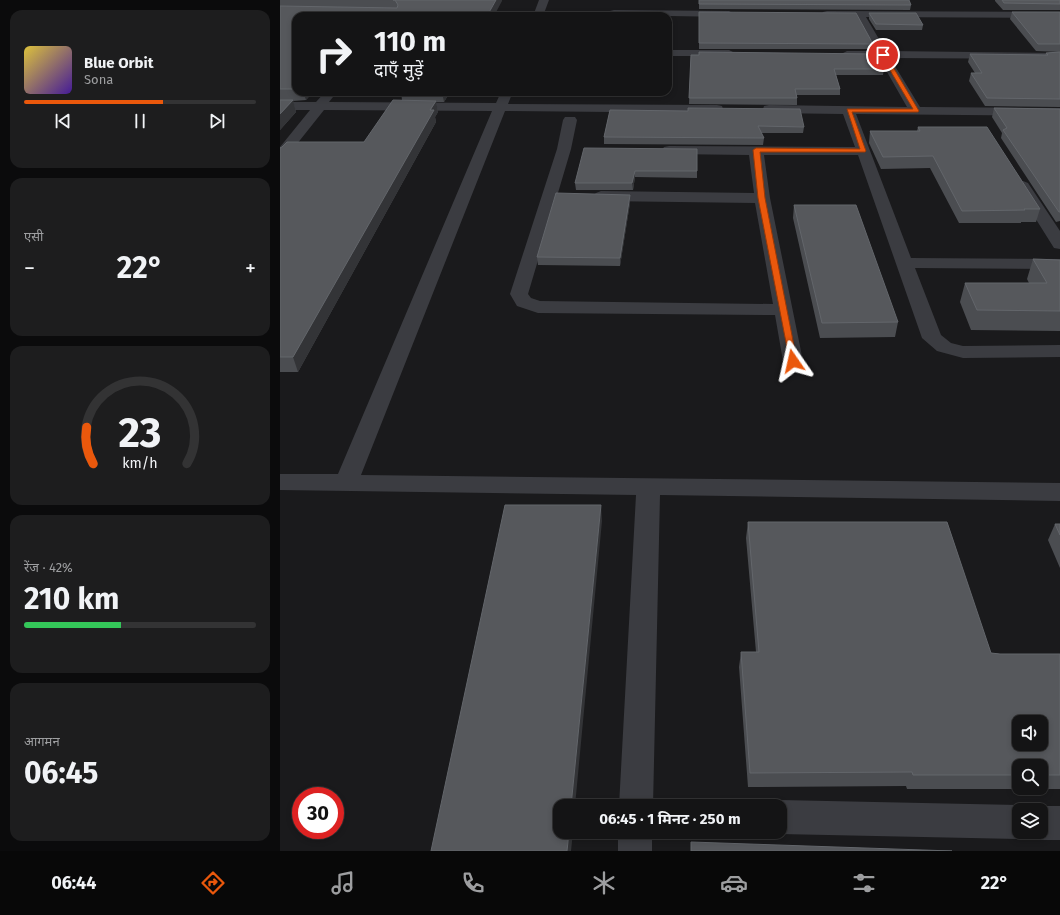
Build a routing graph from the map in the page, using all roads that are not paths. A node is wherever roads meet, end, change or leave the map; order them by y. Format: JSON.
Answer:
{"nodes":[{"id":1,"x":544,"y":0,"type":"edge"},
{"id":2,"x":540,"y":12,"type":"edge"},
{"id":3,"x":672,"y":14,"type":"edge"},
{"id":4,"x":742,"y":14,"type":"edge"},
{"id":5,"x":820,"y":14,"type":"edge"},
{"id":6,"x":859,"y":14,"type":"junction"},
{"id":7,"x":1060,"y":15,"type":"edge"},
{"id":8,"x":672,"y":53,"type":"edge"},
{"id":9,"x":740,"y":53,"type":"edge"},
{"id":10,"x":835,"y":54,"type":"edge"},
{"id":11,"x":883,"y":55,"type":"junction"},
{"id":12,"x":1060,"y":56,"type":"edge"},
{"id":13,"x":328,"y":96,"type":"edge"},
{"id":14,"x":504,"y":99,"type":"edge"},
{"id":15,"x":280,"y":106,"type":"edge"},
{"id":16,"x":320,"y":106,"type":"junction"},
{"id":17,"x":729,"y":109,"type":"edge"},
{"id":18,"x":753,"y":109,"type":"edge"},
{"id":19,"x":848,"y":110,"type":"junction"},
{"id":20,"x":916,"y":111,"type":"junction"},
{"id":21,"x":975,"y":111,"type":"junction"},
{"id":22,"x":1054,"y":116,"type":"edge"},
{"id":23,"x":570,"y":120,"type":"dead end"},
{"id":24,"x":983,"y":125,"type":"edge"},
{"id":25,"x":656,"y":150,"type":"edge"},
{"id":26,"x":756,"y":150,"type":"junction"},
{"id":27,"x":863,"y":151,"type":"junction"},
{"id":28,"x":280,"y":156,"type":"edge"},
{"id":29,"x":1013,"y":171,"type":"edge"},
{"id":30,"x":589,"y":196,"type":"edge"},
{"id":31,"x":762,"y":198,"type":"junction"},
{"id":32,"x":1060,"y":244,"type":"edge"},
{"id":33,"x":905,"y":263,"type":"junction"},
{"id":34,"x":1060,"y":264,"type":"edge"},
{"id":35,"x":783,"y":310,"type":"junction"},
{"id":36,"x":1060,"y":351,"type":"edge"},
{"id":37,"x":793,"y":361,"type":"dead end"},
{"id":38,"x":280,"y":482,"type":"edge"},
{"id":39,"x":346,"y":483,"type":"junction"},
{"id":40,"x":648,"y":487,"type":"junction"},
{"id":41,"x":1060,"y":492,"type":"edge"},
{"id":42,"x":636,"y":799,"type":"edge"},
{"id":43,"x":787,"y":817,"type":"edge"},
{"id":44,"x":1012,"y":822,"type":"edge"},
{"id":45,"x":1048,"y":823,"type":"edge"},
{"id":46,"x":1060,"y":823,"type":"edge"},
{"id":47,"x":636,"y":839,"type":"edge"},
{"id":48,"x":635,"y":851,"type":"edge"}],
"edges":[{"from":1,"to":2,"type":"street"},
{"from":3,"to":4,"type":"street"},
{"from":5,"to":6,"type":"street"},
{"from":6,"to":7,"type":"street"},
{"from":6,"to":11,"type":"street"},
{"from":8,"to":9,"type":"street"},
{"from":10,"to":11,"type":"street"},
{"from":11,"to":12,"type":"street"},
{"from":11,"to":20,"type":"street"},
{"from":13,"to":16,"type":"street"},
{"from":14,"to":16,"type":"street"},
{"from":14,"to":17,"type":"street"},
{"from":14,"to":39,"type":"street"},
{"from":15,"to":16,"type":"street"},
{"from":16,"to":28,"type":"street"},
{"from":18,"to":19,"type":"street"},
{"from":19,"to":20,"type":"street"},
{"from":19,"to":27,"type":"street"},
{"from":20,"to":21,"type":"street"},
{"from":21,"to":22,"type":"street"},
{"from":21,"to":24,"type":"street"},
{"from":23,"to":35,"type":"street"},
{"from":25,"to":26,"type":"street"},
{"from":26,"to":27,"type":"street"},
{"from":26,"to":31,"type":"street"},
{"from":27,"to":33,"type":"street"},
{"from":29,"to":32,"type":"street"},
{"from":30,"to":31,"type":"street"},
{"from":31,"to":35,"type":"street"},
{"from":33,"to":34,"type":"street"},
{"from":33,"to":36,"type":"street"},
{"from":35,"to":37,"type":"street"},
{"from":38,"to":39,"type":"street"},
{"from":39,"to":40,"type":"street"},
{"from":40,"to":41,"type":"street"},
{"from":40,"to":42,"type":"street"},
{"from":43,"to":44,"type":"street"},
{"from":45,"to":46,"type":"street"},
{"from":47,"to":48,"type":"street"}]}
